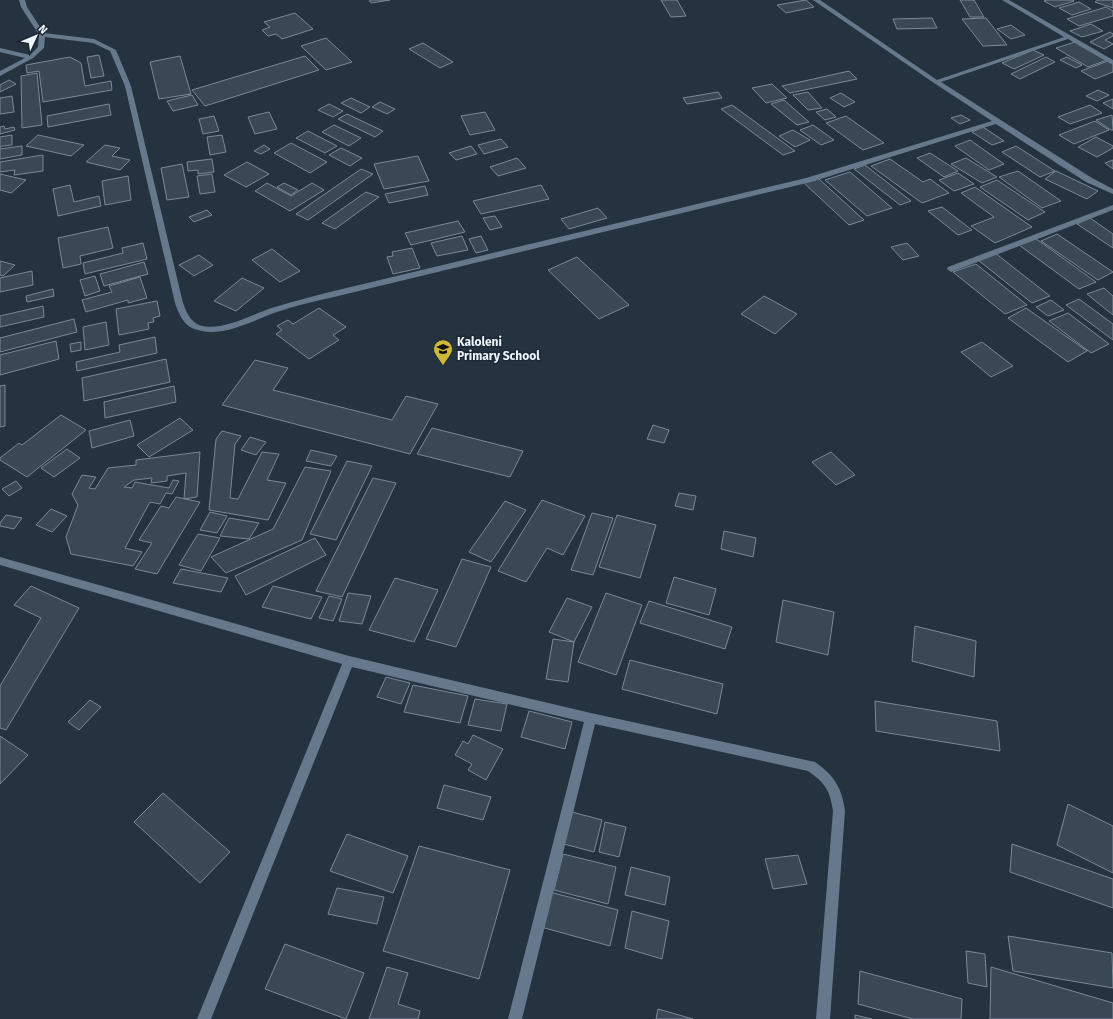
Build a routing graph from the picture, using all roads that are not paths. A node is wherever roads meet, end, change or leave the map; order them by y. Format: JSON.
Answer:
{"nodes":[{"id":1,"x":22,"y":0,"type":"edge"},
{"id":2,"x":816,"y":0,"type":"edge"},
{"id":3,"x":1005,"y":0,"type":"edge"},
{"id":4,"x":42,"y":35,"type":"junction"},
{"id":5,"x":1069,"y":37,"type":"junction"},
{"id":6,"x":0,"y":50,"type":"edge"},
{"id":7,"x":31,"y":57,"type":"junction"},
{"id":8,"x":1113,"y":63,"type":"edge"},
{"id":9,"x":2,"y":73,"type":"edge"},
{"id":10,"x":936,"y":82,"type":"junction"},
{"id":11,"x":998,"y":122,"type":"junction"},
{"id":12,"x":1113,"y":192,"type":"edge"},
{"id":13,"x":1113,"y":207,"type":"edge"},
{"id":14,"x":951,"y":269,"type":"dead end"},
{"id":15,"x":0,"y":561,"type":"edge"},
{"id":16,"x":349,"y":661,"type":"junction"},
{"id":17,"x":591,"y":718,"type":"junction"},
{"id":18,"x":204,"y":1019,"type":"edge"},
{"id":19,"x":515,"y":1019,"type":"edge"},
{"id":20,"x":823,"y":1019,"type":"edge"}],
"edges":[{"from":1,"to":4,"type":"street"},
{"from":2,"to":10,"type":"street"},
{"from":3,"to":5,"type":"street"},
{"from":4,"to":7,"type":"street"},
{"from":4,"to":11,"type":"street"},
{"from":5,"to":8,"type":"street"},
{"from":5,"to":10,"type":"street"},
{"from":6,"to":7,"type":"street"},
{"from":7,"to":9,"type":"street"},
{"from":10,"to":11,"type":"street"},
{"from":11,"to":12,"type":"street"},
{"from":13,"to":14,"type":"street"},
{"from":15,"to":16,"type":"street"},
{"from":16,"to":17,"type":"street"},
{"from":16,"to":18,"type":"street"},
{"from":17,"to":19,"type":"street"},
{"from":17,"to":20,"type":"street"}]}
